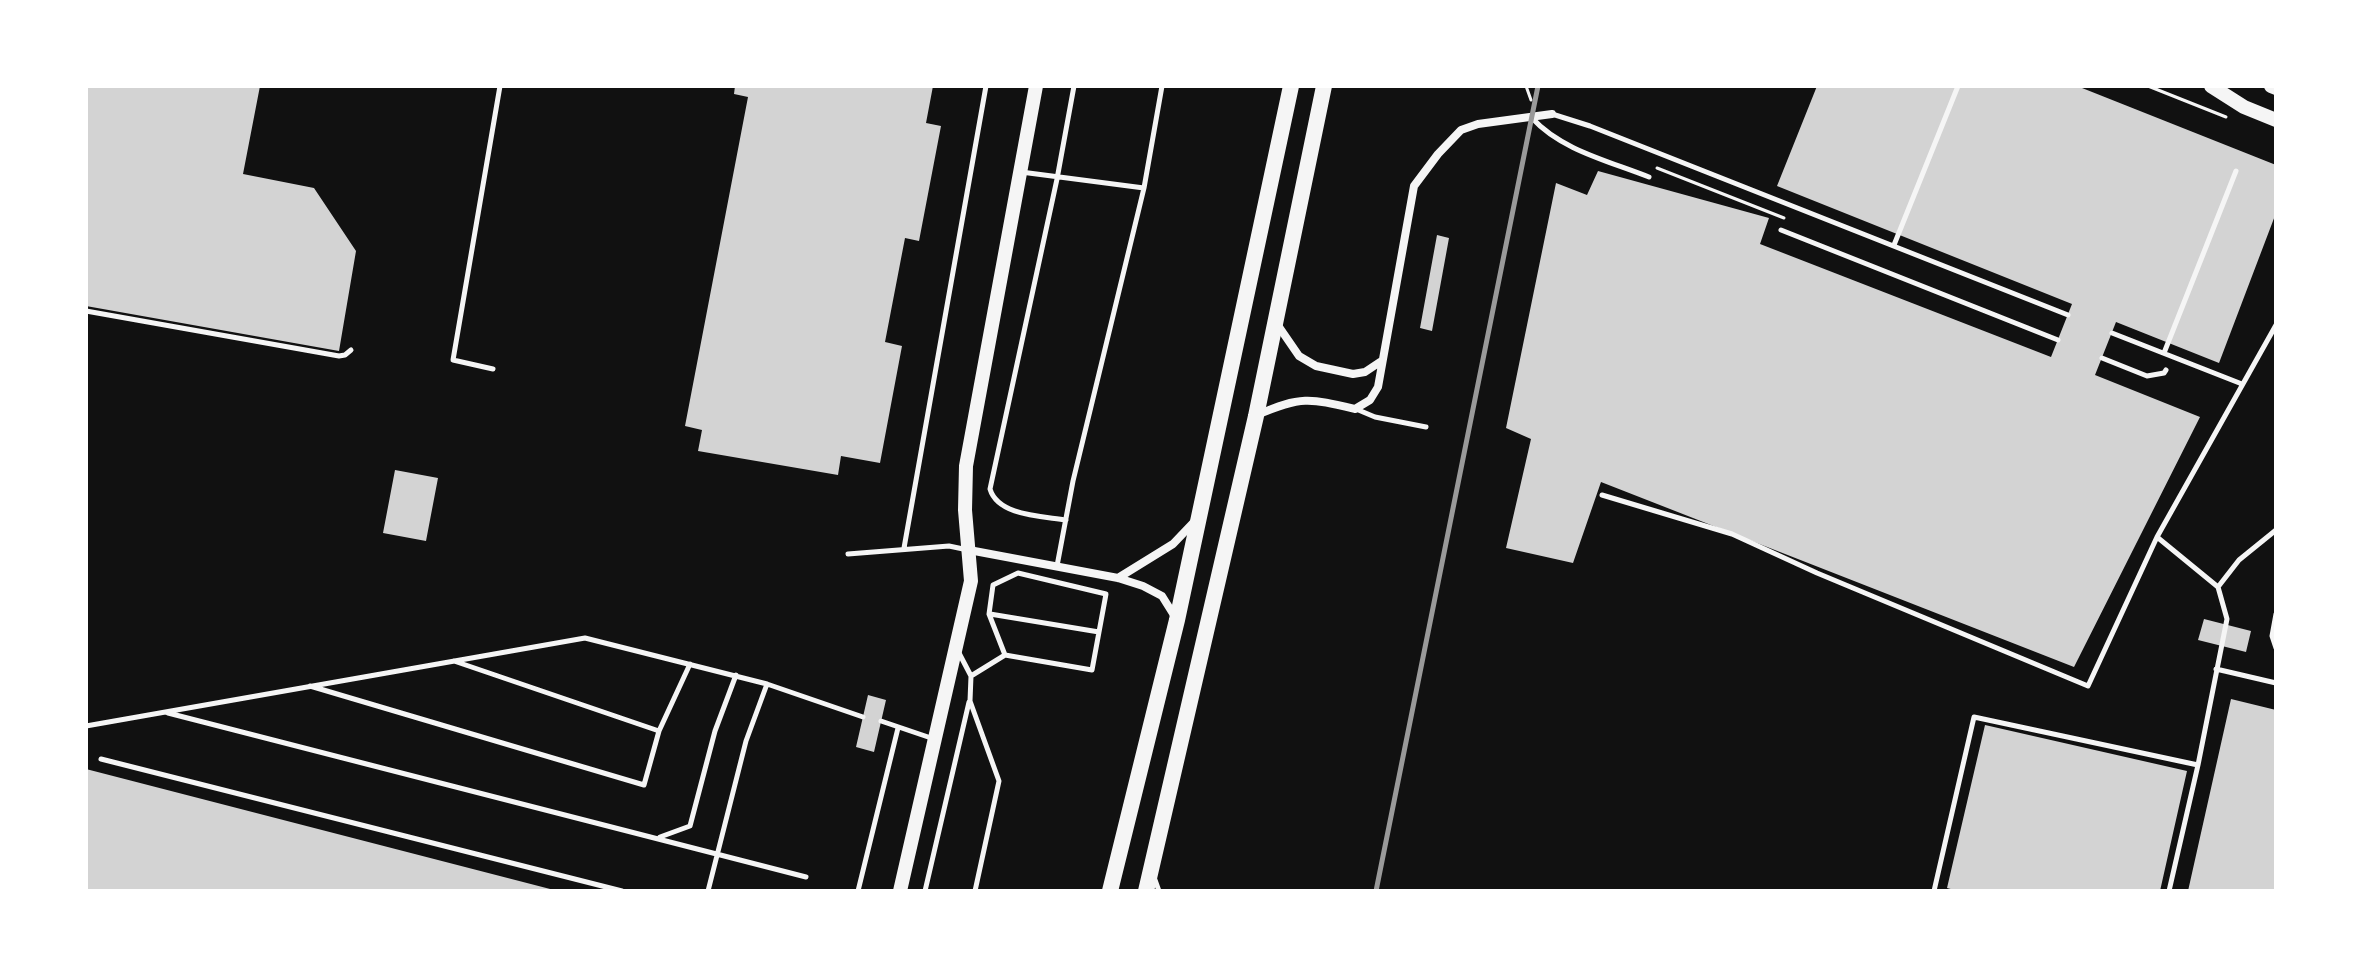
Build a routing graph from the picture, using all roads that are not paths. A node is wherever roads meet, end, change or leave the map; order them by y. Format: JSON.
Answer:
{"nodes":[{"id":1,"x":500,"y":86,"type":"edge"},
{"id":2,"x":986,"y":86,"type":"edge"},
{"id":3,"x":1036,"y":86,"type":"edge"},
{"id":4,"x":1074,"y":86,"type":"edge"},
{"id":5,"x":1162,"y":86,"type":"edge"},
{"id":6,"x":1291,"y":86,"type":"edge"},
{"id":7,"x":1324,"y":86,"type":"edge"},
{"id":8,"x":1958,"y":86,"type":"edge"},
{"id":9,"x":2211,"y":86,"type":"edge"},
{"id":10,"x":1552,"y":114,"type":"joint"},
{"id":11,"x":1532,"y":118,"type":"junction"},
{"id":12,"x":2276,"y":120,"type":"edge"},
{"id":13,"x":2236,"y":171,"type":"dead end"},
{"id":14,"x":1020,"y":172,"type":"junction"},
{"id":15,"x":1649,"y":177,"type":"dead end"},
{"id":16,"x":1057,"y":179,"type":"junction"},
{"id":17,"x":1144,"y":188,"type":"junction"},
{"id":18,"x":1781,"y":230,"type":"dead end"},
{"id":19,"x":1894,"y":245,"type":"junction"},
{"id":20,"x":86,"y":311,"type":"edge"},
{"id":21,"x":2068,"y":315,"type":"dead end"},
{"id":22,"x":1276,"y":323,"type":"junction"},
{"id":23,"x":2276,"y":325,"type":"edge"},
{"id":24,"x":2112,"y":333,"type":"dead end"},
{"id":25,"x":2058,"y":340,"type":"dead end"},
{"id":26,"x":351,"y":350,"type":"dead end"},
{"id":27,"x":2164,"y":353,"type":"junction"},
{"id":28,"x":2102,"y":358,"type":"dead end"},
{"id":29,"x":1380,"y":362,"type":"junction"},
{"id":30,"x":493,"y":369,"type":"dead end"},
{"id":31,"x":2166,"y":370,"type":"dead end"},
{"id":32,"x":2242,"y":384,"type":"junction"},
{"id":33,"x":1355,"y":409,"type":"junction"},
{"id":34,"x":1256,"y":416,"type":"junction"},
{"id":35,"x":1426,"y":427,"type":"dead end"},
{"id":36,"x":1602,"y":495,"type":"dead end"},
{"id":37,"x":1199,"y":517,"type":"junction"},
{"id":38,"x":1066,"y":520,"type":"junction"},
{"id":39,"x":2276,"y":530,"type":"edge"},
{"id":40,"x":2157,"y":537,"type":"junction"},
{"id":41,"x":904,"y":548,"type":"junction"},
{"id":42,"x":969,"y":550,"type":"junction"},
{"id":43,"x":848,"y":554,"type":"dead end"},
{"id":44,"x":1057,"y":567,"type":"junction"},
{"id":45,"x":1118,"y":578,"type":"junction"},
{"id":46,"x":2218,"y":587,"type":"junction"},
{"id":47,"x":989,"y":614,"type":"junction"},
{"id":48,"x":2276,"y":614,"type":"edge"},
{"id":49,"x":1177,"y":620,"type":"junction"},
{"id":50,"x":1099,"y":632,"type":"junction"},
{"id":51,"x":957,"y":648,"type":"junction"},
{"id":52,"x":2276,"y":648,"type":"edge"},
{"id":53,"x":1005,"y":655,"type":"junction"},
{"id":54,"x":454,"y":660,"type":"junction"},
{"id":55,"x":690,"y":663,"type":"junction"},
{"id":56,"x":2216,"y":669,"type":"junction"},
{"id":57,"x":736,"y":675,"type":"junction"},
{"id":58,"x":971,"y":676,"type":"junction"},
{"id":59,"x":2276,"y":683,"type":"edge"},
{"id":60,"x":767,"y":684,"type":"junction"},
{"id":61,"x":309,"y":685,"type":"junction"},
{"id":62,"x":970,"y":701,"type":"junction"},
{"id":63,"x":163,"y":712,"type":"junction"},
{"id":64,"x":863,"y":717,"type":"dead end"},
{"id":65,"x":881,"y":721,"type":"dead end"},
{"id":66,"x":86,"y":726,"type":"edge"},
{"id":67,"x":898,"y":728,"type":"junction"},
{"id":68,"x":659,"y":731,"type":"junction"},
{"id":69,"x":935,"y":740,"type":"junction"},
{"id":70,"x":101,"y":759,"type":"dead end"},
{"id":71,"x":2198,"y":765,"type":"junction"},
{"id":72,"x":659,"y":838,"type":"junction"},
{"id":73,"x":719,"y":852,"type":"junction"},
{"id":74,"x":1151,"y":869,"type":"junction"},
{"id":75,"x":806,"y":877,"type":"dead end"},
{"id":76,"x":622,"y":891,"type":"edge"},
{"id":77,"x":708,"y":891,"type":"edge"},
{"id":78,"x":858,"y":891,"type":"edge"},
{"id":79,"x":900,"y":891,"type":"edge"},
{"id":80,"x":925,"y":891,"type":"edge"},
{"id":81,"x":975,"y":891,"type":"edge"},
{"id":82,"x":1110,"y":891,"type":"edge"},
{"id":83,"x":1146,"y":891,"type":"edge"},
{"id":84,"x":1159,"y":891,"type":"edge"},
{"id":85,"x":1934,"y":891,"type":"edge"},
{"id":86,"x":2169,"y":891,"type":"edge"}],
"edges":[{"from":1,"to":30,"type":"lane"},
{"from":2,"to":41,"type":"lane"},
{"from":3,"to":14,"type":"street"},
{"from":4,"to":16,"type":"lane"},
{"from":5,"to":17,"type":"lane"},
{"from":6,"to":37,"type":"main road"},
{"from":7,"to":22,"type":"main road"},
{"from":8,"to":19,"type":"lane"},
{"from":9,"to":12,"type":"street"},
{"from":10,"to":11,"type":"street"},
{"from":10,"to":19,"type":"lane"},
{"from":11,"to":15,"type":"lane"},
{"from":11,"to":29,"type":"street"},
{"from":13,"to":27,"type":"lane"},
{"from":14,"to":16,"type":"lane"},
{"from":14,"to":42,"type":"street"},
{"from":16,"to":17,"type":"lane"},
{"from":16,"to":38,"type":"lane"},
{"from":17,"to":38,"type":"lane"},
{"from":18,"to":25,"type":"lane"},
{"from":19,"to":21,"type":"lane"},
{"from":20,"to":26,"type":"lane"},
{"from":22,"to":29,"type":"street"},
{"from":22,"to":34,"type":"main road"},
{"from":23,"to":32,"type":"lane"},
{"from":24,"to":27,"type":"lane"},
{"from":27,"to":32,"type":"lane"},
{"from":28,"to":31,"type":"lane"},
{"from":29,"to":33,"type":"street"},
{"from":32,"to":40,"type":"lane"},
{"from":33,"to":34,"type":"street"},
{"from":33,"to":35,"type":"lane"},
{"from":34,"to":74,"type":"main road"},
{"from":36,"to":40,"type":"lane"},
{"from":37,"to":45,"type":"street"},
{"from":37,"to":49,"type":"main road"},
{"from":38,"to":44,"type":"lane"},
{"from":39,"to":46,"type":"lane"},
{"from":40,"to":46,"type":"lane"},
{"from":41,"to":42,"type":"lane"},
{"from":41,"to":43,"type":"lane"},
{"from":42,"to":44,"type":"street"},
{"from":42,"to":51,"type":"street"},
{"from":44,"to":45,"type":"street"},
{"from":45,"to":49,"type":"street"},
{"from":46,"to":56,"type":"lane"},
{"from":47,"to":50,"type":"lane"},
{"from":47,"to":50,"type":"lane"},
{"from":47,"to":53,"type":"lane"},
{"from":48,"to":52,"type":"lane"},
{"from":49,"to":82,"type":"main road"},
{"from":50,"to":53,"type":"lane"},
{"from":51,"to":58,"type":"lane"},
{"from":51,"to":69,"type":"street"},
{"from":53,"to":58,"type":"lane"},
{"from":54,"to":55,"type":"lane"},
{"from":54,"to":61,"type":"lane"},
{"from":54,"to":68,"type":"lane"},
{"from":55,"to":57,"type":"lane"},
{"from":55,"to":68,"type":"lane"},
{"from":56,"to":59,"type":"lane"},
{"from":56,"to":71,"type":"lane"},
{"from":57,"to":60,"type":"lane"},
{"from":57,"to":72,"type":"lane"},
{"from":58,"to":62,"type":"lane"},
{"from":60,"to":64,"type":"lane"},
{"from":60,"to":73,"type":"lane"},
{"from":61,"to":63,"type":"lane"},
{"from":61,"to":68,"type":"lane"},
{"from":62,"to":80,"type":"lane"},
{"from":62,"to":81,"type":"lane"},
{"from":63,"to":66,"type":"lane"},
{"from":63,"to":72,"type":"lane"},
{"from":65,"to":67,"type":"lane"},
{"from":67,"to":69,"type":"lane"},
{"from":67,"to":78,"type":"lane"},
{"from":69,"to":79,"type":"street"},
{"from":70,"to":76,"type":"lane"},
{"from":71,"to":85,"type":"lane"},
{"from":71,"to":86,"type":"lane"},
{"from":72,"to":73,"type":"lane"},
{"from":73,"to":75,"type":"lane"},
{"from":73,"to":77,"type":"lane"},
{"from":74,"to":83,"type":"main road"},
{"from":74,"to":84,"type":"lane"}]}
